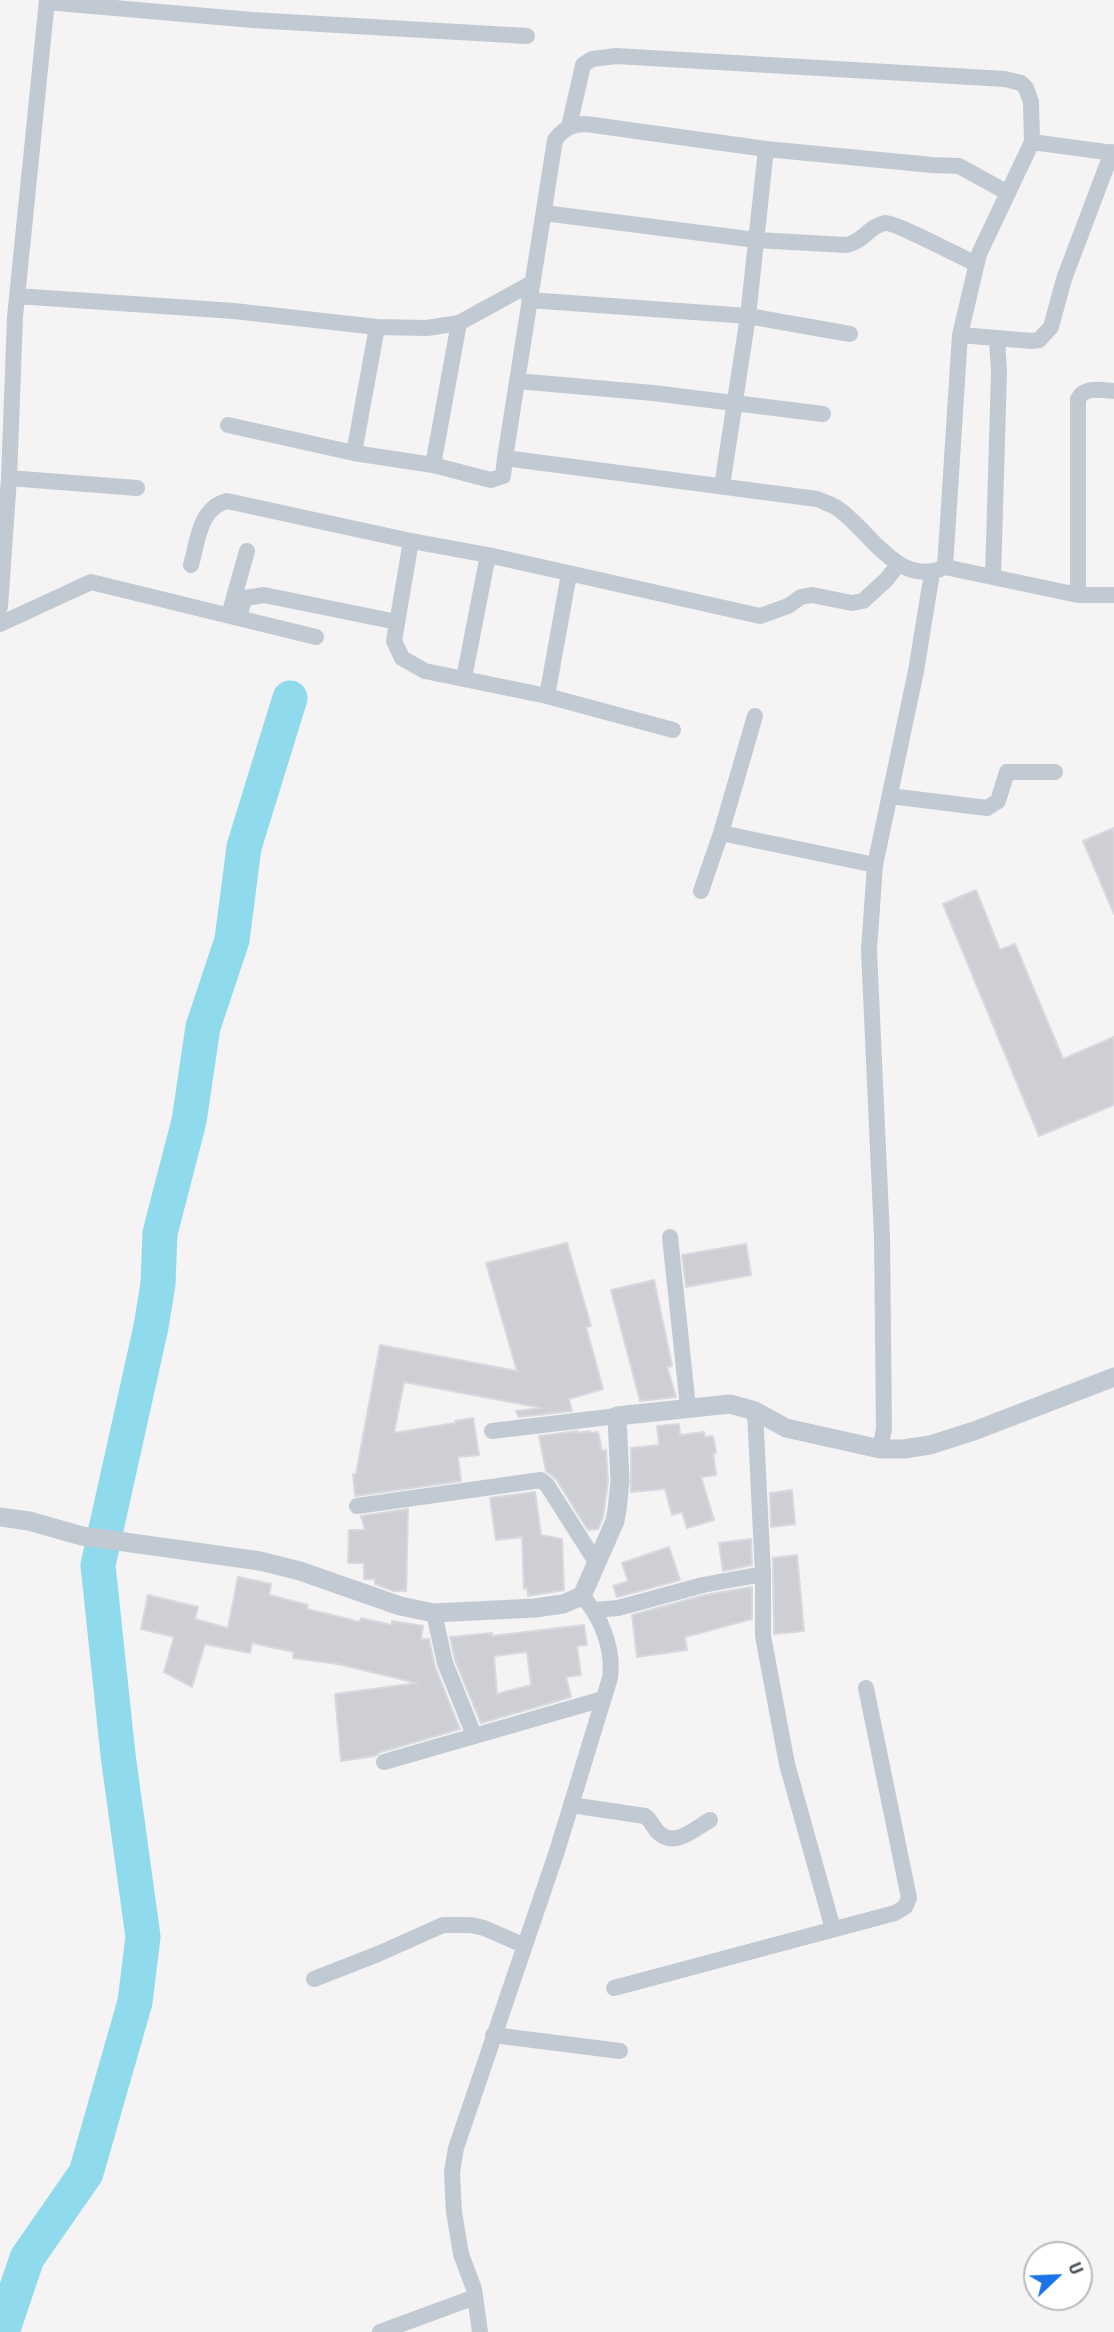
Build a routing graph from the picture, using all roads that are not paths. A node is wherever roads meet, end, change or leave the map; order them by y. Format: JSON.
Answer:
{"nodes":[{"id":1,"x":47,"y":1,"type":"edge"},
{"id":2,"x":527,"y":36,"type":"dead end"},
{"id":3,"x":569,"y":127,"type":"junction"},
{"id":4,"x":1032,"y":142,"type":"junction"},
{"id":5,"x":766,"y":149,"type":"junction"},
{"id":6,"x":1113,"y":153,"type":"edge"},
{"id":7,"x":1008,"y":193,"type":"junction"},
{"id":8,"x":544,"y":213,"type":"junction"},
{"id":9,"x":756,"y":240,"type":"junction"},
{"id":10,"x":976,"y":264,"type":"junction"},
{"id":11,"x":532,"y":283,"type":"junction"},
{"id":12,"x":17,"y":296,"type":"junction"},
{"id":13,"x":529,"y":300,"type":"junction"},
{"id":14,"x":748,"y":316,"type":"junction"},
{"id":15,"x":459,"y":323,"type":"junction"},
{"id":16,"x":377,"y":327,"type":"junction"},
{"id":17,"x":850,"y":334,"type":"dead end"},
{"id":18,"x":960,"y":335,"type":"junction"},
{"id":19,"x":997,"y":338,"type":"junction"},
{"id":20,"x":517,"y":381,"type":"junction"},
{"id":21,"x":1114,"y":391,"type":"edge"},
{"id":22,"x":735,"y":402,"type":"junction"},
{"id":23,"x":823,"y":414,"type":"dead end"},
{"id":24,"x":228,"y":425,"type":"dead end"},
{"id":25,"x":354,"y":453,"type":"junction"},
{"id":26,"x":505,"y":458,"type":"junction"},
{"id":27,"x":433,"y":466,"type":"junction"},
{"id":28,"x":9,"y":478,"type":"junction"},
{"id":29,"x":722,"y":486,"type":"junction"},
{"id":30,"x":136,"y":488,"type":"dead end"},
{"id":31,"x":411,"y":541,"type":"junction"},
{"id":32,"x":247,"y":551,"type":"dead end"},
{"id":33,"x":488,"y":555,"type":"junction"},
{"id":34,"x":191,"y":565,"type":"dead end"},
{"id":35,"x":898,"y":565,"type":"junction"},
{"id":36,"x":938,"y":570,"type":"junction"},
{"id":37,"x":569,"y":574,"type":"junction"},
{"id":38,"x":993,"y":577,"type":"junction"},
{"id":39,"x":1078,"y":594,"type":"junction"},
{"id":40,"x":1114,"y":595,"type":"edge"},
{"id":41,"x":0,"y":607,"type":"edge"},
{"id":42,"x":234,"y":616,"type":"junction"},
{"id":43,"x":397,"y":622,"type":"junction"},
{"id":44,"x":0,"y":624,"type":"edge"},
{"id":45,"x":316,"y":636,"type":"dead end"},
{"id":46,"x":464,"y":678,"type":"junction"},
{"id":47,"x":547,"y":696,"type":"junction"},
{"id":48,"x":755,"y":716,"type":"dead end"},
{"id":49,"x":673,"y":730,"type":"dead end"},
{"id":50,"x":1055,"y":772,"type":"dead end"},
{"id":51,"x":890,"y":796,"type":"junction"},
{"id":52,"x":721,"y":833,"type":"junction"},
{"id":53,"x":875,"y":865,"type":"junction"},
{"id":54,"x":701,"y":891,"type":"dead end"},
{"id":55,"x":670,"y":1237,"type":"dead end"},
{"id":56,"x":1114,"y":1377,"type":"edge"},
{"id":57,"x":688,"y":1407,"type":"junction"},
{"id":58,"x":755,"y":1411,"type":"junction"},
{"id":59,"x":618,"y":1416,"type":"junction"},
{"id":60,"x":492,"y":1431,"type":"dead end"},
{"id":61,"x":880,"y":1448,"type":"junction"},
{"id":62,"x":357,"y":1506,"type":"dead end"},
{"id":63,"x":0,"y":1517,"type":"edge"},
{"id":64,"x":596,"y":1562,"type":"junction"},
{"id":65,"x":763,"y":1574,"type":"junction"},
{"id":66,"x":582,"y":1596,"type":"junction"},
{"id":67,"x":596,"y":1610,"type":"junction"},
{"id":68,"x":434,"y":1613,"type":"junction"},
{"id":69,"x":866,"y":1688,"type":"dead end"},
{"id":70,"x":603,"y":1699,"type":"junction"},
{"id":71,"x":474,"y":1735,"type":"junction"},
{"id":72,"x":384,"y":1762,"type":"dead end"},
{"id":73,"x":571,"y":1805,"type":"junction"},
{"id":74,"x":710,"y":1820,"type":"dead end"},
{"id":75,"x":833,"y":1929,"type":"junction"},
{"id":76,"x":523,"y":1945,"type":"junction"},
{"id":77,"x":314,"y":1979,"type":"dead end"},
{"id":78,"x":614,"y":1988,"type":"dead end"},
{"id":79,"x":493,"y":2035,"type":"junction"},
{"id":80,"x":620,"y":2051,"type":"dead end"},
{"id":81,"x":475,"y":2297,"type":"junction"},
{"id":82,"x":380,"y":2332,"type":"edge"},
{"id":83,"x":480,"y":2332,"type":"edge"}],
"edges":[{"from":1,"to":2,"type":"street"},
{"from":1,"to":12,"type":"street"},
{"from":3,"to":4,"type":"street"},
{"from":3,"to":5,"type":"street"},
{"from":3,"to":8,"type":"street"},
{"from":4,"to":6,"type":"street"},
{"from":4,"to":7,"type":"street"},
{"from":5,"to":7,"type":"street"},
{"from":5,"to":9,"type":"street"},
{"from":6,"to":19,"type":"street"},
{"from":7,"to":10,"type":"street"},
{"from":8,"to":9,"type":"street"},
{"from":8,"to":11,"type":"street"},
{"from":9,"to":10,"type":"street"},
{"from":9,"to":14,"type":"street"},
{"from":10,"to":18,"type":"street"},
{"from":11,"to":13,"type":"street"},
{"from":11,"to":15,"type":"street"},
{"from":12,"to":16,"type":"street"},
{"from":12,"to":28,"type":"street"},
{"from":13,"to":14,"type":"street"},
{"from":13,"to":20,"type":"street"},
{"from":14,"to":17,"type":"street"},
{"from":14,"to":22,"type":"street"},
{"from":15,"to":16,"type":"street"},
{"from":15,"to":27,"type":"street"},
{"from":16,"to":25,"type":"street"},
{"from":18,"to":19,"type":"street"},
{"from":18,"to":36,"type":"street"},
{"from":19,"to":38,"type":"street"},
{"from":20,"to":22,"type":"street"},
{"from":20,"to":26,"type":"street"},
{"from":21,"to":39,"type":"street"},
{"from":22,"to":23,"type":"street"},
{"from":22,"to":29,"type":"street"},
{"from":24,"to":25,"type":"street"},
{"from":25,"to":27,"type":"street"},
{"from":26,"to":27,"type":"street"},
{"from":26,"to":29,"type":"street"},
{"from":28,"to":30,"type":"street"},
{"from":28,"to":41,"type":"street"},
{"from":29,"to":35,"type":"street"},
{"from":31,"to":33,"type":"street"},
{"from":31,"to":34,"type":"street"},
{"from":31,"to":43,"type":"street"},
{"from":32,"to":42,"type":"street"},
{"from":33,"to":37,"type":"street"},
{"from":33,"to":46,"type":"street"},
{"from":35,"to":36,"type":"street"},
{"from":35,"to":37,"type":"street"},
{"from":36,"to":38,"type":"street"},
{"from":36,"to":51,"type":"street"},
{"from":37,"to":47,"type":"street"},
{"from":38,"to":39,"type":"street"},
{"from":39,"to":40,"type":"street"},
{"from":42,"to":43,"type":"street"},
{"from":42,"to":44,"type":"street"},
{"from":42,"to":45,"type":"street"},
{"from":43,"to":46,"type":"street"},
{"from":46,"to":47,"type":"street"},
{"from":47,"to":49,"type":"street"},
{"from":48,"to":52,"type":"street"},
{"from":50,"to":51,"type":"street"},
{"from":51,"to":53,"type":"street"},
{"from":52,"to":53,"type":"street"},
{"from":52,"to":54,"type":"street"},
{"from":53,"to":61,"type":"street"},
{"from":55,"to":57,"type":"street"},
{"from":56,"to":61,"type":"street"},
{"from":57,"to":58,"type":"street"},
{"from":57,"to":59,"type":"street"},
{"from":58,"to":61,"type":"street"},
{"from":58,"to":65,"type":"street"},
{"from":59,"to":60,"type":"street"},
{"from":59,"to":64,"type":"street"},
{"from":62,"to":64,"type":"street"},
{"from":63,"to":68,"type":"street"},
{"from":64,"to":66,"type":"street"},
{"from":65,"to":67,"type":"street"},
{"from":65,"to":75,"type":"street"},
{"from":66,"to":67,"type":"street"},
{"from":66,"to":68,"type":"street"},
{"from":67,"to":70,"type":"street"},
{"from":68,"to":71,"type":"street"},
{"from":69,"to":75,"type":"street"},
{"from":70,"to":71,"type":"street"},
{"from":70,"to":73,"type":"street"},
{"from":71,"to":72,"type":"street"},
{"from":73,"to":74,"type":"street"},
{"from":73,"to":76,"type":"street"},
{"from":75,"to":78,"type":"street"},
{"from":76,"to":77,"type":"street"},
{"from":76,"to":79,"type":"street"},
{"from":79,"to":80,"type":"street"},
{"from":79,"to":81,"type":"street"},
{"from":81,"to":82,"type":"street"},
{"from":81,"to":83,"type":"street"}]}
